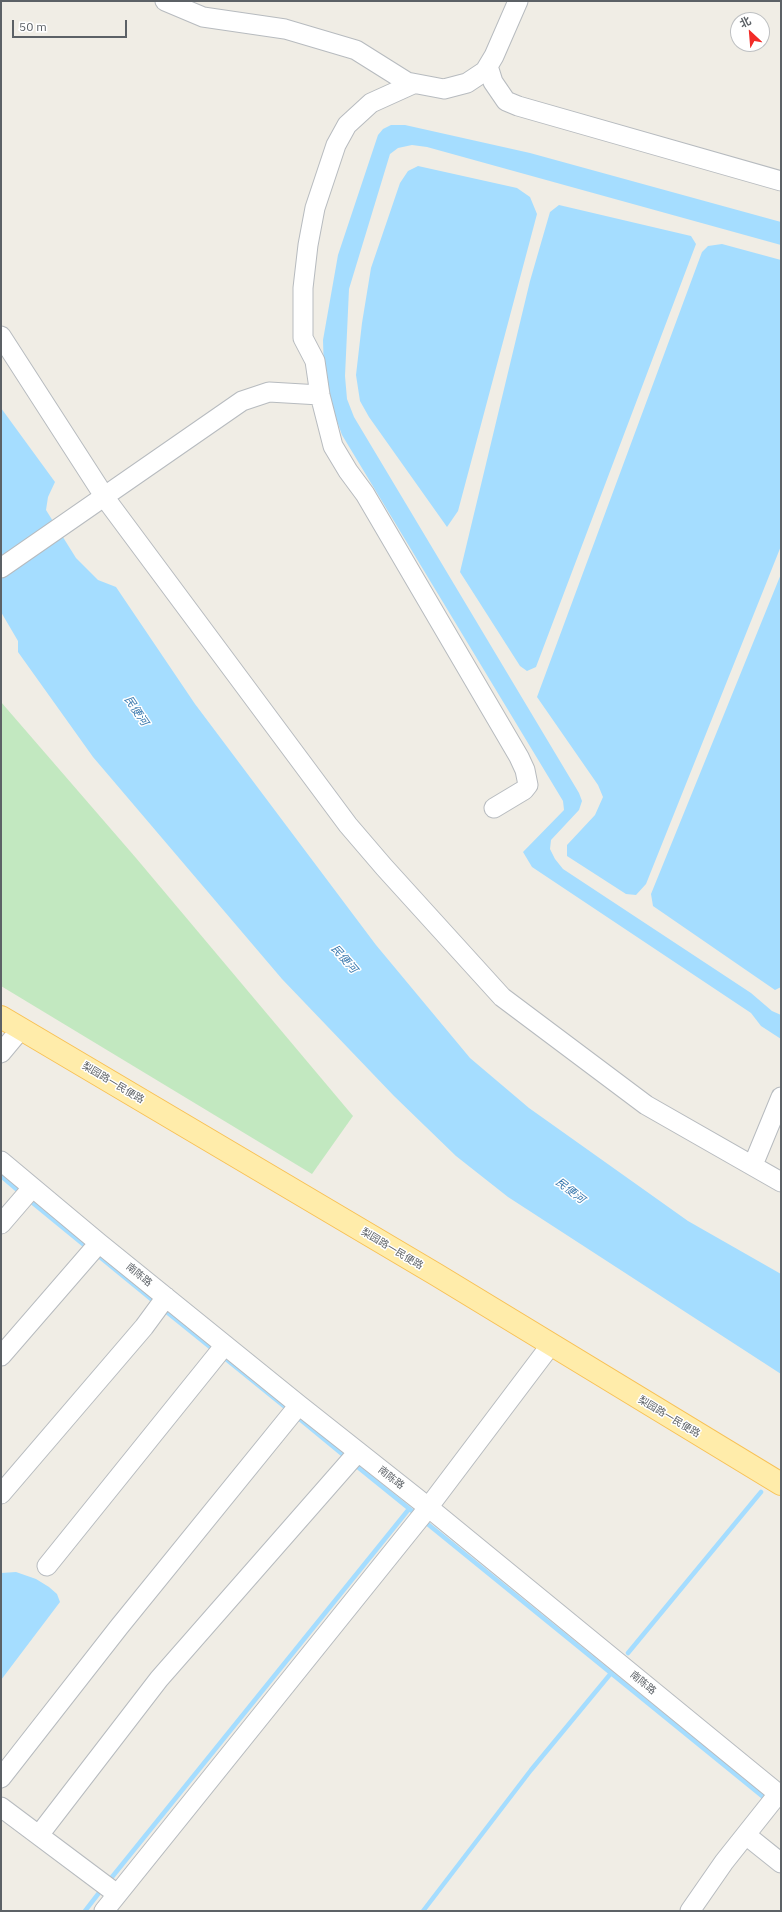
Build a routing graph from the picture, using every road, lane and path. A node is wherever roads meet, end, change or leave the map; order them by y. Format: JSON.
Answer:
{"nodes":[{"id":1,"x":165,"y":1,"type":"edge"},
{"id":2,"x":518,"y":1,"type":"edge"},
{"id":3,"x":488,"y":66,"type":"junction"},
{"id":4,"x":413,"y":84,"type":"junction"},
{"id":5,"x":781,"y":181,"type":"edge"},
{"id":6,"x":1,"y":336,"type":"edge"},
{"id":7,"x":320,"y":395,"type":"junction"},
{"id":8,"x":105,"y":497,"type":"junction"},
{"id":9,"x":1,"y":568,"type":"edge"},
{"id":10,"x":494,"y":808,"type":"dead end"},
{"id":11,"x":1,"y":1017,"type":"edge"},
{"id":12,"x":21,"y":1028,"type":"junction"},
{"id":13,"x":1,"y":1053,"type":"edge"},
{"id":14,"x":781,"y":1097,"type":"edge"},
{"id":15,"x":1,"y":1161,"type":"edge"},
{"id":16,"x":753,"y":1165,"type":"junction"},
{"id":17,"x":781,"y":1182,"type":"edge"},
{"id":18,"x":27,"y":1193,"type":"junction"},
{"id":19,"x":1,"y":1224,"type":"edge"},
{"id":20,"x":95,"y":1248,"type":"junction"},
{"id":21,"x":162,"y":1303,"type":"junction"},
{"id":22,"x":550,"y":1346,"type":"junction"},
{"id":23,"x":220,"y":1350,"type":"junction"},
{"id":24,"x":1,"y":1356,"type":"edge"},
{"id":25,"x":295,"y":1411,"type":"junction"},
{"id":26,"x":353,"y":1457,"type":"junction"},
{"id":27,"x":781,"y":1484,"type":"edge"},
{"id":28,"x":1,"y":1494,"type":"edge"},
{"id":29,"x":423,"y":1514,"type":"junction"},
{"id":30,"x":46,"y":1566,"type":"dead end"},
{"id":31,"x":1,"y":1778,"type":"edge"},
{"id":32,"x":775,"y":1799,"type":"edge"},
{"id":33,"x":1,"y":1807,"type":"edge"},
{"id":34,"x":746,"y":1835,"type":"junction"},
{"id":35,"x":39,"y":1836,"type":"junction"},
{"id":36,"x":781,"y":1863,"type":"edge"},
{"id":37,"x":110,"y":1888,"type":"junction"},
{"id":38,"x":104,"y":1911,"type":"edge"},
{"id":39,"x":690,"y":1911,"type":"edge"}],
"edges":[{"from":1,"to":4,"type":"street"},
{"from":2,"to":3,"type":"street"},
{"from":3,"to":4,"type":"street"},
{"from":3,"to":5,"type":"street"},
{"from":4,"to":7,"type":"street"},
{"from":6,"to":8,"type":"street"},
{"from":7,"to":8,"type":"street"},
{"from":7,"to":10,"type":"street"},
{"from":8,"to":9,"type":"street"},
{"from":8,"to":16,"type":"street"},
{"from":11,"to":12,"type":"main road","name":"梨园路一民便路"},
{"from":12,"to":13,"type":"street"},
{"from":12,"to":22,"type":"main road","name":"梨园路一民便路"},
{"from":14,"to":16,"type":"street"},
{"from":15,"to":18,"type":"street","name":"南陈路"},
{"from":16,"to":17,"type":"street"},
{"from":18,"to":19,"type":"street"},
{"from":18,"to":20,"type":"street","name":"南陈路"},
{"from":20,"to":21,"type":"street","name":"南陈路"},
{"from":20,"to":24,"type":"street"},
{"from":21,"to":23,"type":"street","name":"南陈路"},
{"from":21,"to":28,"type":"street"},
{"from":22,"to":27,"type":"main road","name":"梨园路一民便路"},
{"from":22,"to":29,"type":"street"},
{"from":23,"to":25,"type":"street","name":"南陈路"},
{"from":23,"to":30,"type":"street"},
{"from":25,"to":26,"type":"street","name":"南陈路"},
{"from":25,"to":31,"type":"street"},
{"from":26,"to":29,"type":"street","name":"南陈路"},
{"from":26,"to":35,"type":"street"},
{"from":29,"to":32,"type":"street","name":"南陈路"},
{"from":29,"to":37,"type":"street"},
{"from":32,"to":34,"type":"street"},
{"from":33,"to":35,"type":"street"},
{"from":34,"to":36,"type":"street"},
{"from":34,"to":39,"type":"street"},
{"from":35,"to":37,"type":"street"},
{"from":37,"to":38,"type":"street"}]}
